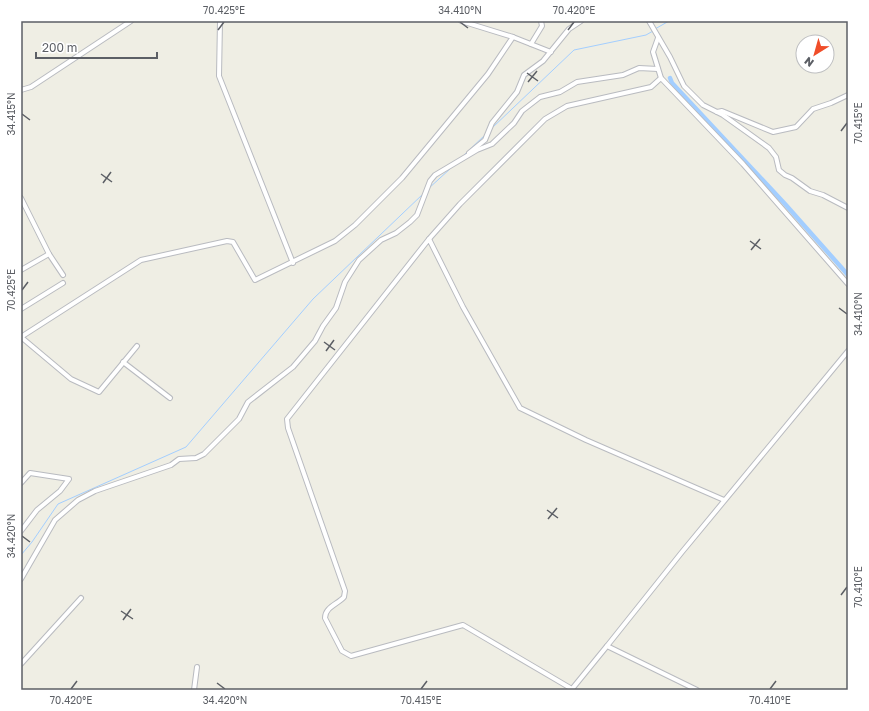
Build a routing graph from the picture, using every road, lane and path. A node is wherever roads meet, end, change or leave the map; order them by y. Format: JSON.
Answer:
{"nodes":[{"id":1,"x":131,"y":21,"type":"edge"},
{"id":2,"x":220,"y":21,"type":"edge"},
{"id":3,"x":461,"y":21,"type":"edge"},
{"id":4,"x":541,"y":21,"type":"edge"},
{"id":5,"x":581,"y":21,"type":"edge"},
{"id":6,"x":649,"y":21,"type":"edge"},
{"id":7,"x":513,"y":37,"type":"junction"},
{"id":8,"x":658,"y":38,"type":"junction"},
{"id":9,"x":531,"y":44,"type":"junction"},
{"id":10,"x":551,"y":52,"type":"junction"},
{"id":11,"x":658,"y":69,"type":"junction"},
{"id":12,"x":661,"y":78,"type":"junction"},
{"id":13,"x":21,"y":90,"type":"edge"},
{"id":14,"x":848,"y":94,"type":"edge"},
{"id":15,"x":717,"y":112,"type":"junction"},
{"id":16,"x":465,"y":158,"type":"junction"},
{"id":17,"x":21,"y":198,"type":"edge"},
{"id":18,"x":848,"y":208,"type":"edge"},
{"id":19,"x":430,"y":239,"type":"junction"},
{"id":20,"x":50,"y":254,"type":"junction"},
{"id":21,"x":293,"y":263,"type":"junction"},
{"id":22,"x":21,"y":270,"type":"edge"},
{"id":23,"x":63,"y":275,"type":"dead end"},
{"id":24,"x":63,"y":283,"type":"dead end"},
{"id":25,"x":848,"y":284,"type":"edge"},
{"id":26,"x":21,"y":309,"type":"edge"},
{"id":27,"x":21,"y":337,"type":"edge"},
{"id":28,"x":137,"y":346,"type":"dead end"},
{"id":29,"x":848,"y":351,"type":"edge"},
{"id":30,"x":124,"y":362,"type":"junction"},
{"id":31,"x":170,"y":398,"type":"dead end"},
{"id":32,"x":21,"y":483,"type":"edge"},
{"id":33,"x":724,"y":500,"type":"junction"},
{"id":34,"x":21,"y":531,"type":"edge"},
{"id":35,"x":21,"y":579,"type":"edge"},
{"id":36,"x":81,"y":598,"type":"dead end"},
{"id":37,"x":607,"y":646,"type":"junction"},
{"id":38,"x":21,"y":664,"type":"edge"},
{"id":39,"x":197,"y":667,"type":"dead end"},
{"id":40,"x":194,"y":690,"type":"edge"},
{"id":41,"x":697,"y":690,"type":"edge"}],
"edges":[{"from":1,"to":13,"type":"street"},
{"from":2,"to":21,"type":"street"},
{"from":3,"to":7,"type":"street"},
{"from":4,"to":9,"type":"street"},
{"from":5,"to":10,"type":"street"},
{"from":6,"to":8,"type":"street"},
{"from":7,"to":9,"type":"street"},
{"from":7,"to":21,"type":"street"},
{"from":8,"to":11,"type":"street"},
{"from":8,"to":15,"type":"street"},
{"from":9,"to":10,"type":"street"},
{"from":10,"to":16,"type":"street"},
{"from":11,"to":12,"type":"street"},
{"from":11,"to":16,"type":"street"},
{"from":12,"to":19,"type":"street"},
{"from":12,"to":25,"type":"street"},
{"from":14,"to":15,"type":"street"},
{"from":15,"to":18,"type":"street"},
{"from":16,"to":35,"type":"street"},
{"from":17,"to":20,"type":"street"},
{"from":19,"to":33,"type":"street"},
{"from":19,"to":37,"type":"street"},
{"from":20,"to":22,"type":"street"},
{"from":20,"to":23,"type":"street"},
{"from":21,"to":27,"type":"street"},
{"from":24,"to":26,"type":"street"},
{"from":27,"to":30,"type":"street"},
{"from":28,"to":30,"type":"street"},
{"from":29,"to":33,"type":"street"},
{"from":30,"to":31,"type":"street"},
{"from":32,"to":34,"type":"street"},
{"from":33,"to":37,"type":"street"},
{"from":36,"to":38,"type":"street"},
{"from":37,"to":41,"type":"street"},
{"from":39,"to":40,"type":"street"}]}
